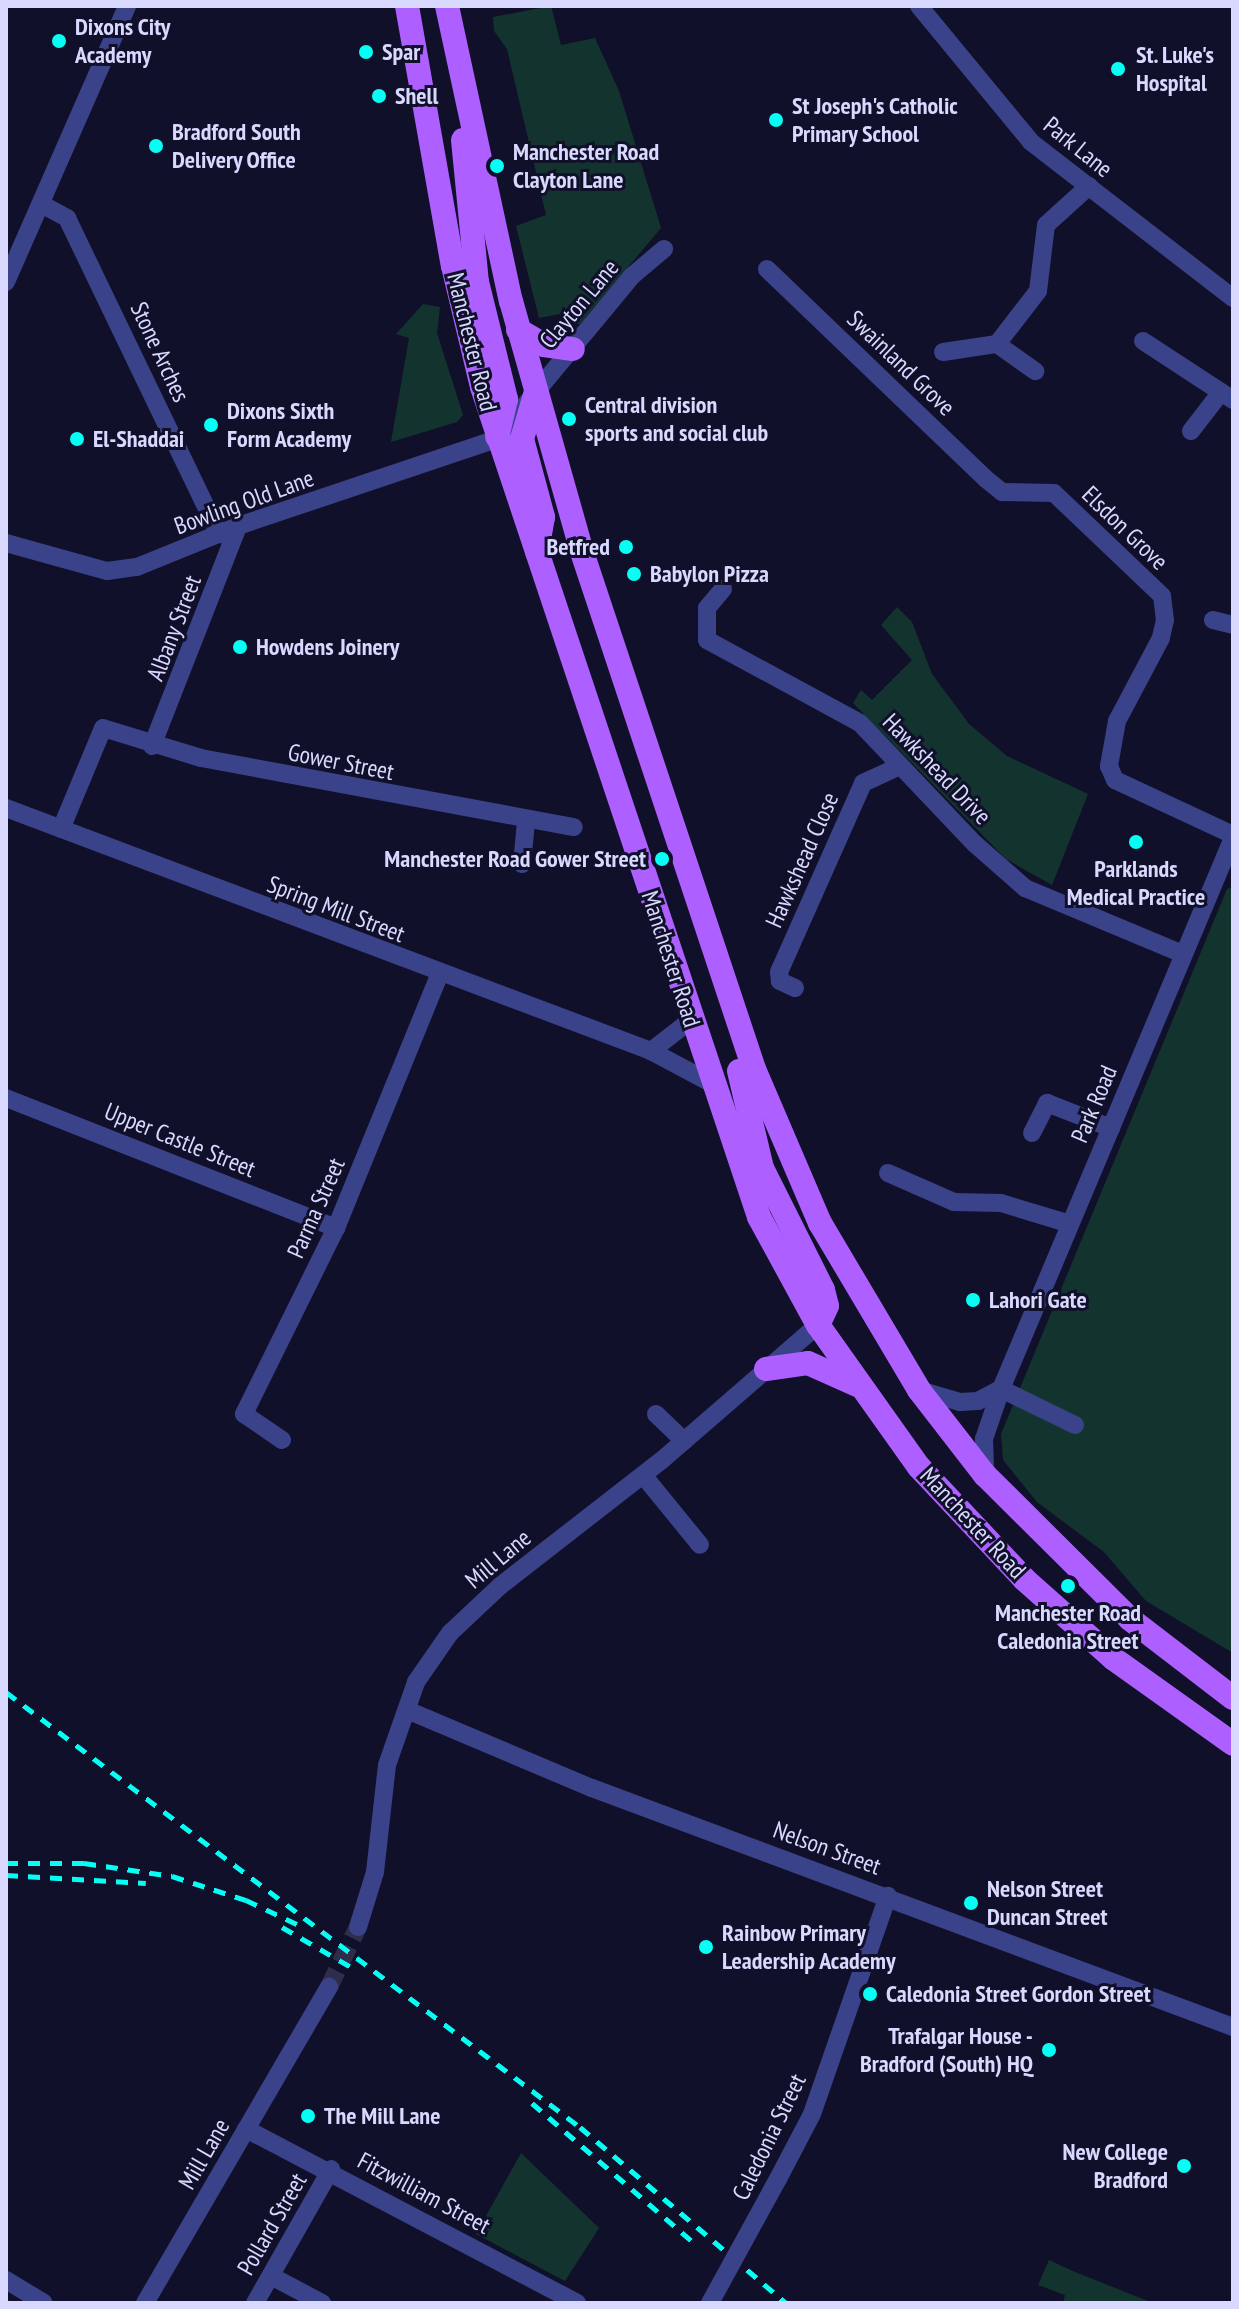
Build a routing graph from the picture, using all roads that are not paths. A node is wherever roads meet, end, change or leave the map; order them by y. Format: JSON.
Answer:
{"nodes":[{"id":1,"x":127,"y":6,"type":"edge"},
{"id":2,"x":407,"y":6,"type":"edge"},
{"id":3,"x":447,"y":6,"type":"edge"},
{"id":4,"x":919,"y":6,"type":"edge"},
{"id":5,"x":470,"y":110,"type":"junction"},
{"id":6,"x":1089,"y":186,"type":"junction"},
{"id":7,"x":41,"y":204,"type":"junction"},
{"id":8,"x":6,"y":234,"type":"edge"},
{"id":9,"x":24,"y":242,"type":"junction"},
{"id":10,"x":664,"y":249,"type":"dead end"},
{"id":11,"x":767,"y":269,"type":"dead end"},
{"id":12,"x":6,"y":282,"type":"edge"},
{"id":13,"x":1233,"y":298,"type":"edge"},
{"id":14,"x":518,"y":330,"type":"junction"},
{"id":15,"x":1143,"y":341,"type":"dead end"},
{"id":16,"x":997,"y":344,"type":"junction"},
{"id":17,"x":573,"y":349,"type":"junction"},
{"id":18,"x":943,"y":352,"type":"dead end"},
{"id":19,"x":1035,"y":371,"type":"dead end"},
{"id":20,"x":535,"y":395,"type":"junction"},
{"id":21,"x":1227,"y":396,"type":"edge"},
{"id":22,"x":1191,"y":431,"type":"dead end"},
{"id":23,"x":497,"y":439,"type":"junction"},
{"id":24,"x":1002,"y":492,"type":"joint"},
{"id":25,"x":238,"y":526,"type":"junction"},
{"id":26,"x":219,"y":534,"type":"junction"},
{"id":27,"x":6,"y":543,"type":"edge"},
{"id":28,"x":537,"y":554,"type":"junction"},
{"id":29,"x":723,"y":589,"type":"dead end"},
{"id":30,"x":1213,"y":620,"type":"dead end"},
{"id":31,"x":1233,"y":625,"type":"edge"},
{"id":32,"x":152,"y":746,"type":"junction"},
{"id":33,"x":900,"y":766,"type":"junction"},
{"id":34,"x":6,"y":808,"type":"edge"},
{"id":35,"x":526,"y":822,"type":"junction"},
{"id":36,"x":574,"y":827,"type":"dead end"},
{"id":37,"x":61,"y":829,"type":"junction"},
{"id":38,"x":1233,"y":837,"type":"edge"},
{"id":39,"x":522,"y":864,"type":"dead end"},
{"id":40,"x":1183,"y":954,"type":"junction"},
{"id":41,"x":440,"y":973,"type":"junction"},
{"id":42,"x":724,"y":976,"type":"junction"},
{"id":43,"x":795,"y":988,"type":"dead end"},
{"id":44,"x":691,"y":1020,"type":"junction"},
{"id":45,"x":651,"y":1051,"type":"junction"},
{"id":46,"x":711,"y":1083,"type":"junction"},
{"id":47,"x":6,"y":1098,"type":"edge"},
{"id":48,"x":1111,"y":1128,"type":"junction"},
{"id":49,"x":1032,"y":1133,"type":"dead end"},
{"id":50,"x":888,"y":1173,"type":"dead end"},
{"id":51,"x":1070,"y":1224,"type":"junction"},
{"id":52,"x":336,"y":1228,"type":"junction"},
{"id":53,"x":866,"y":1307,"type":"junction"},
{"id":54,"x":818,"y":1325,"type":"junction"},
{"id":55,"x":766,"y":1369,"type":"junction"},
{"id":56,"x":859,"y":1386,"type":"junction"},
{"id":57,"x":1001,"y":1389,"type":"junction"},
{"id":58,"x":919,"y":1390,"type":"junction"},
{"id":59,"x":656,"y":1414,"type":"dead end"},
{"id":60,"x":1075,"y":1425,"type":"dead end"},
{"id":61,"x":282,"y":1440,"type":"dead end"},
{"id":62,"x":684,"y":1441,"type":"junction"},
{"id":63,"x":643,"y":1475,"type":"junction"},
{"id":64,"x":985,"y":1475,"type":"junction"},
{"id":65,"x":700,"y":1545,"type":"dead end"},
{"id":66,"x":1233,"y":1698,"type":"edge"},
{"id":67,"x":407,"y":1710,"type":"junction"},
{"id":68,"x":1233,"y":1744,"type":"edge"},
{"id":69,"x":888,"y":1896,"type":"junction"},
{"id":70,"x":358,"y":1927,"type":"tunnel mouth"},
{"id":71,"x":329,"y":1987,"type":"tunnel mouth"},
{"id":72,"x":1233,"y":2027,"type":"edge"},
{"id":73,"x":246,"y":2129,"type":"junction"},
{"id":74,"x":331,"y":2169,"type":"junction"},
{"id":75,"x":271,"y":2276,"type":"junction"},
{"id":76,"x":6,"y":2280,"type":"edge"},
{"id":77,"x":44,"y":2303,"type":"edge"},
{"id":78,"x":145,"y":2303,"type":"edge"},
{"id":79,"x":255,"y":2303,"type":"edge"},
{"id":80,"x":322,"y":2303,"type":"edge"},
{"id":81,"x":577,"y":2303,"type":"edge"},
{"id":82,"x":710,"y":2303,"type":"edge"}],
"edges":[{"from":1,"to":7,"type":"street"},
{"from":2,"to":23,"type":"main road","name":"Manchester Road"},
{"from":3,"to":5,"type":"main road","name":"Manchester Road"},
{"from":4,"to":6,"type":"street","name":"Park Lane"},
{"from":5,"to":14,"type":"main road","name":"Manchester Road"},
{"from":5,"to":23,"type":"main road"},
{"from":6,"to":13,"type":"street","name":"Park Lane"},
{"from":6,"to":16,"type":"street"},
{"from":7,"to":9,"type":"street"},
{"from":7,"to":26,"type":"street","name":"Stone Arches"},
{"from":8,"to":9,"type":"street"},
{"from":9,"to":12,"type":"street"},
{"from":10,"to":17,"type":"street","name":"Clayton Lane"},
{"from":11,"to":24,"type":"street","name":"Swainland Grove"},
{"from":14,"to":17,"type":"main road"},
{"from":14,"to":20,"type":"main road","name":"Manchester Road"},
{"from":15,"to":21,"type":"street"},
{"from":16,"to":18,"type":"street"},
{"from":16,"to":19,"type":"street"},
{"from":17,"to":20,"type":"street","name":"Clayton Lane"},
{"from":20,"to":23,"type":"street","name":"Clayton Lane"},
{"from":20,"to":28,"type":"main road"},
{"from":20,"to":42,"type":"main road","name":"Manchester Road"},
{"from":21,"to":22,"type":"street"},
{"from":23,"to":25,"type":"street","name":"Bowling Old Lane"},
{"from":23,"to":28,"type":"main road","name":"Manchester Road"},
{"from":24,"to":38,"type":"street","name":"Elsdon Grove"},
{"from":25,"to":26,"type":"street","name":"Bowling Old Lane"},
{"from":25,"to":32,"type":"street","name":"Albany Street"},
{"from":26,"to":27,"type":"street","name":"Bowling Old Lane"},
{"from":28,"to":44,"type":"main road","name":"Manchester Road"},
{"from":29,"to":33,"type":"street","name":"Hawkshead Drive"},
{"from":30,"to":31,"type":"street"},
{"from":32,"to":35,"type":"street","name":"Gower Street"},
{"from":32,"to":37,"type":"street","name":"Gower Street"},
{"from":33,"to":40,"type":"street","name":"Hawkshead Drive"},
{"from":33,"to":43,"type":"street","name":"Hawkshead Close"},
{"from":34,"to":37,"type":"street","name":"Spring Mill Street"},
{"from":35,"to":36,"type":"street","name":"Gower Street"},
{"from":35,"to":39,"type":"street"},
{"from":37,"to":41,"type":"street","name":"Spring Mill Street"},
{"from":38,"to":40,"type":"street","name":"Park Road"},
{"from":40,"to":48,"type":"street","name":"Park Road"},
{"from":41,"to":45,"type":"street","name":"Spring Mill Street"},
{"from":41,"to":52,"type":"street","name":"Parma Street"},
{"from":42,"to":53,"type":"main road","name":"Manchester Road"},
{"from":42,"to":54,"type":"main road"},
{"from":44,"to":45,"type":"street"},
{"from":44,"to":46,"type":"main road","name":"Manchester Road"},
{"from":45,"to":46,"type":"street","name":"Spring Mill Street"},
{"from":46,"to":54,"type":"main road","name":"Manchester Road"},
{"from":47,"to":52,"type":"street","name":"Upper Castle Street"},
{"from":48,"to":49,"type":"street"},
{"from":48,"to":51,"type":"street","name":"Park Road"},
{"from":50,"to":51,"type":"street"},
{"from":51,"to":57,"type":"street","name":"Park Road"},
{"from":52,"to":61,"type":"street","name":"Parma Street"},
{"from":53,"to":54,"type":"main road"},
{"from":53,"to":58,"type":"main road","name":"Manchester Road"},
{"from":54,"to":55,"type":"street","name":"Mill Lane"},
{"from":54,"to":56,"type":"main road","name":"Manchester Road"},
{"from":55,"to":56,"type":"main road"},
{"from":55,"to":62,"type":"street","name":"Mill Lane"},
{"from":56,"to":68,"type":"main road","name":"Manchester Road"},
{"from":57,"to":58,"type":"street"},
{"from":57,"to":60,"type":"street"},
{"from":57,"to":64,"type":"street","name":"Park Road"},
{"from":58,"to":64,"type":"main road","name":"Manchester Road"},
{"from":59,"to":62,"type":"street"},
{"from":62,"to":63,"type":"street","name":"Mill Lane"},
{"from":63,"to":65,"type":"street"},
{"from":63,"to":67,"type":"street","name":"Mill Lane"},
{"from":64,"to":66,"type":"main road","name":"Manchester Road"},
{"from":67,"to":69,"type":"street","name":"Nelson Street"},
{"from":67,"to":70,"type":"street","name":"Mill Lane"},
{"from":69,"to":72,"type":"street","name":"Nelson Street"},
{"from":69,"to":82,"type":"street","name":"Caledonia Street","bridge":true},
{"from":71,"to":73,"type":"street","name":"Mill Lane"},
{"from":73,"to":74,"type":"street","name":"Fitzwilliam Street"},
{"from":73,"to":78,"type":"street","name":"Mill Lane"},
{"from":74,"to":75,"type":"street","name":"Pollard Street"},
{"from":74,"to":81,"type":"street","name":"Fitzwilliam Street"},
{"from":75,"to":79,"type":"street","name":"Pollard Street"},
{"from":75,"to":80,"type":"street"},
{"from":76,"to":77,"type":"street"}]}
